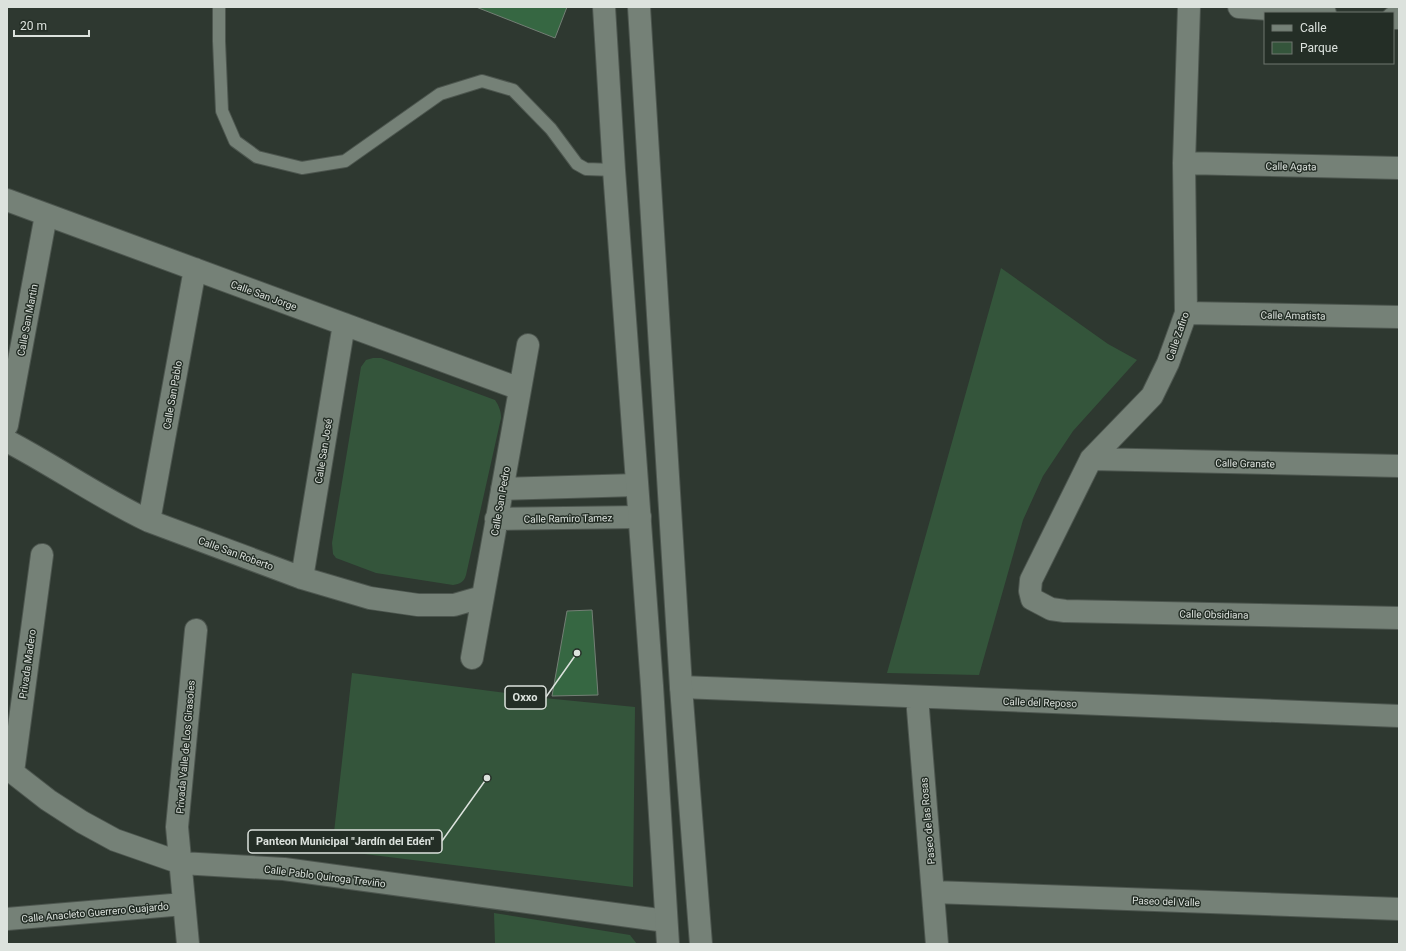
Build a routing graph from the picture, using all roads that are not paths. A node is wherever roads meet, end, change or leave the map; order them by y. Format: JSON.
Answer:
{"nodes":[{"id":1,"x":219,"y":7,"type":"edge"},
{"id":2,"x":604,"y":7,"type":"edge"},
{"id":3,"x":639,"y":7,"type":"edge"},
{"id":4,"x":1189,"y":7,"type":"edge"},
{"id":5,"x":1239,"y":7,"type":"edge"},
{"id":6,"x":1311,"y":12,"type":"edge"},
{"id":7,"x":1184,"y":164,"type":"junction"},
{"id":8,"x":1399,"y":168,"type":"edge"},
{"id":9,"x":614,"y":170,"type":"junction"},
{"id":10,"x":7,"y":200,"type":"edge"},
{"id":11,"x":46,"y":215,"type":"junction"},
{"id":12,"x":195,"y":269,"type":"junction"},
{"id":13,"x":1186,"y":313,"type":"junction"},
{"id":14,"x":1399,"y":317,"type":"edge"},
{"id":15,"x":344,"y":324,"type":"junction"},
{"id":16,"x":528,"y":345,"type":"dead end"},
{"id":17,"x":520,"y":389,"type":"junction"},
{"id":18,"x":7,"y":425,"type":"edge"},
{"id":19,"x":7,"y":441,"type":"edge"},
{"id":20,"x":1091,"y":459,"type":"junction"},
{"id":21,"x":1399,"y":466,"type":"edge"},
{"id":22,"x":637,"y":485,"type":"junction"},
{"id":23,"x":502,"y":489,"type":"junction"},
{"id":24,"x":640,"y":517,"type":"junction"},
{"id":25,"x":496,"y":519,"type":"junction"},
{"id":26,"x":149,"y":521,"type":"junction"},
{"id":27,"x":42,"y":555,"type":"dead end"},
{"id":28,"x":302,"y":578,"type":"junction"},
{"id":29,"x":482,"y":597,"type":"junction"},
{"id":30,"x":1032,"y":599,"type":"joint"},
{"id":31,"x":1399,"y":618,"type":"edge"},
{"id":32,"x":196,"y":630,"type":"dead end"},
{"id":33,"x":472,"y":658,"type":"dead end"},
{"id":34,"x":652,"y":686,"type":"junction"},
{"id":35,"x":681,"y":687,"type":"junction"},
{"id":36,"x":917,"y":698,"type":"junction"},
{"id":37,"x":1399,"y":716,"type":"edge"},
{"id":38,"x":10,"y":770,"type":"edge"},
{"id":39,"x":181,"y":863,"type":"junction"},
{"id":40,"x":933,"y":892,"type":"junction"},
{"id":41,"x":184,"y":904,"type":"junction"},
{"id":42,"x":1399,"y":909,"type":"edge"},
{"id":43,"x":7,"y":919,"type":"edge"},
{"id":44,"x":666,"y":921,"type":"junction"},
{"id":45,"x":188,"y":944,"type":"edge"},
{"id":46,"x":668,"y":944,"type":"edge"},
{"id":47,"x":702,"y":944,"type":"edge"},
{"id":48,"x":937,"y":944,"type":"edge"}],
"edges":[{"from":1,"to":9,"type":"lane"},
{"from":2,"to":9,"type":"street"},
{"from":3,"to":35,"type":"street"},
{"from":4,"to":7,"type":"street","name":"Calle Zafiro"},
{"from":5,"to":6,"type":"street"},
{"from":7,"to":8,"type":"street","name":"Calle Agata"},
{"from":7,"to":13,"type":"street","name":"Calle Zafiro"},
{"from":9,"to":22,"type":"street"},
{"from":10,"to":11,"type":"street","name":"Calle San Jorge"},
{"from":11,"to":12,"type":"street","name":"Calle San Jorge"},
{"from":11,"to":18,"type":"street","name":"Calle San Martin"},
{"from":12,"to":15,"type":"street","name":"Calle San Jorge"},
{"from":12,"to":26,"type":"street","name":"Calle San Pablo"},
{"from":13,"to":14,"type":"street","name":"Calle Amatista"},
{"from":13,"to":20,"type":"street","name":"Calle Zafiro"},
{"from":15,"to":17,"type":"street","name":"Calle San Jorge"},
{"from":15,"to":28,"type":"street","name":"Calle San José"},
{"from":16,"to":17,"type":"street","name":"Calle San Pedro"},
{"from":17,"to":23,"type":"street","name":"Calle San Pedro"},
{"from":19,"to":26,"type":"street","name":"Calle San Roberto"},
{"from":20,"to":21,"type":"street","name":"Calle Granate"},
{"from":20,"to":30,"type":"street","name":"Calle Zafiro"},
{"from":22,"to":23,"type":"street"},
{"from":22,"to":24,"type":"street"},
{"from":23,"to":25,"type":"street","name":"Calle San Pedro"},
{"from":24,"to":25,"type":"street","name":"Calle Ramiro Tamez"},
{"from":24,"to":34,"type":"street"},
{"from":25,"to":29,"type":"street","name":"Calle San Pedro"},
{"from":26,"to":28,"type":"street","name":"Calle San Roberto"},
{"from":27,"to":38,"type":"street","name":"Privada Madero"},
{"from":28,"to":29,"type":"street","name":"Calle San Roberto"},
{"from":29,"to":33,"type":"street","name":"Calle San Pedro"},
{"from":30,"to":31,"type":"street","name":"Calle Obsidiana"},
{"from":32,"to":39,"type":"street","name":"Privada Valle de Los Girasoles"},
{"from":34,"to":35,"type":"street","name":"Calle del Reposo"},
{"from":34,"to":44,"type":"street"},
{"from":35,"to":36,"type":"street","name":"Calle del Reposo"},
{"from":35,"to":47,"type":"street"},
{"from":36,"to":37,"type":"street","name":"Calle del Reposo"},
{"from":36,"to":40,"type":"street","name":"Paseo de las Rosas"},
{"from":38,"to":39,"type":"street","name":"Calle Pablo Quiroga Treviño"},
{"from":39,"to":41,"type":"street","name":"Privada Valle de Los Girasoles"},
{"from":39,"to":44,"type":"street","name":"Calle Pablo Quiroga Treviño"},
{"from":40,"to":42,"type":"street","name":"Paseo del Valle"},
{"from":40,"to":48,"type":"street","name":"Paseo de las Rosas"},
{"from":41,"to":43,"type":"street","name":"Calle Anacleto Guerrero Guajardo"},
{"from":41,"to":45,"type":"street","name":"Privada Valle de Los Girasoles"},
{"from":44,"to":46,"type":"street"}]}
